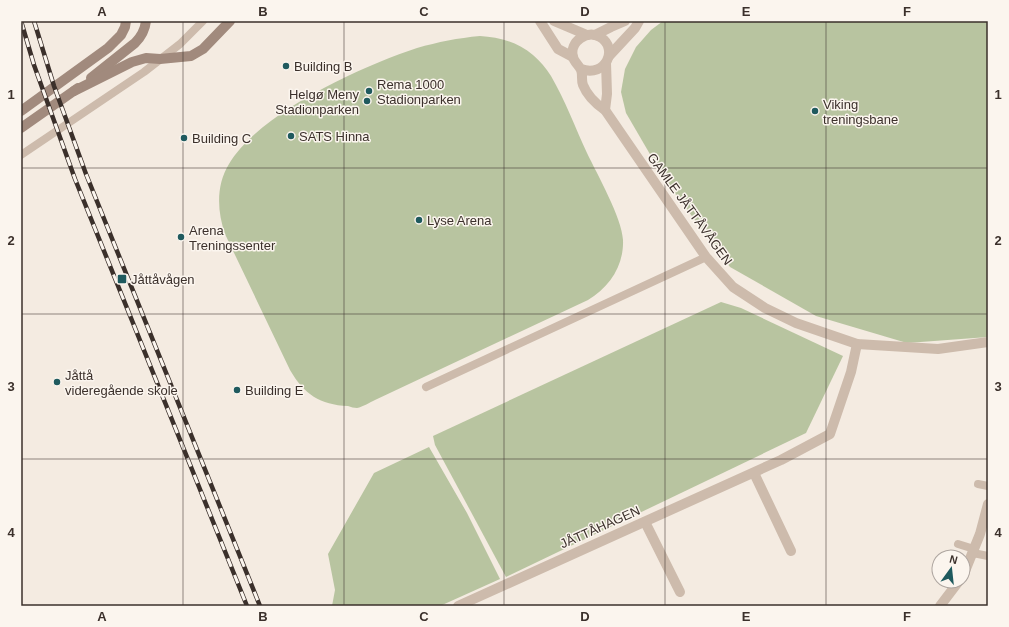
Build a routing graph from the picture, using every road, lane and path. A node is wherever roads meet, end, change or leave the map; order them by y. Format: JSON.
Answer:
{"nodes":[{"id":1,"x":126,"y":21,"type":"edge"},
{"id":2,"x":146,"y":21,"type":"edge"},
{"id":3,"x":203,"y":21,"type":"edge"},
{"id":4,"x":230,"y":21,"type":"edge"},
{"id":5,"x":540,"y":21,"type":"edge"},
{"id":6,"x":554,"y":21,"type":"edge"},
{"id":7,"x":626,"y":21,"type":"edge"},
{"id":8,"x":639,"y":21,"type":"edge"},
{"id":9,"x":591,"y":35,"type":"junction"},
{"id":10,"x":573,"y":57,"type":"junction"},
{"id":11,"x":160,"y":59,"type":"junction"},
{"id":12,"x":608,"y":59,"type":"junction"},
{"id":13,"x":581,"y":68,"type":"junction"},
{"id":14,"x":74,"y":91,"type":"junction"},
{"id":15,"x":605,"y":110,"type":"junction"},
{"id":16,"x":21,"y":111,"type":"edge"},
{"id":17,"x":21,"y":128,"type":"edge"},
{"id":18,"x":21,"y":155,"type":"edge"},
{"id":19,"x":706,"y":257,"type":"junction"},
{"id":20,"x":988,"y":342,"type":"edge"},
{"id":21,"x":857,"y":344,"type":"junction"},
{"id":22,"x":426,"y":388,"type":"dead end"},
{"id":23,"x":754,"y":472,"type":"junction"},
{"id":24,"x":978,"y":484,"type":"dead end"},
{"id":25,"x":988,"y":486,"type":"edge"},
{"id":26,"x":988,"y":504,"type":"edge"},
{"id":27,"x":645,"y":522,"type":"junction"},
{"id":28,"x":958,"y":544,"type":"dead end"},
{"id":29,"x":963,"y":549,"type":"edge"},
{"id":30,"x":791,"y":551,"type":"dead end"},
{"id":31,"x":971,"y":553,"type":"edge"},
{"id":32,"x":971,"y":556,"type":"edge"},
{"id":33,"x":988,"y":556,"type":"edge"},
{"id":34,"x":954,"y":589,"type":"edge"},
{"id":35,"x":680,"y":592,"type":"dead end"},
{"id":36,"x":944,"y":605,"type":"edge"},
{"id":37,"x":458,"y":606,"type":"edge"}],
"edges":[{"from":1,"to":16,"type":"street"},
{"from":2,"to":14,"type":"street"},
{"from":3,"to":11,"type":"lane"},
{"from":4,"to":11,"type":"street"},
{"from":5,"to":10,"type":"street","name":"GAMLE JÅTTÅVÅGEN"},
{"from":6,"to":9,"type":"street"},
{"from":7,"to":9,"type":"street"},
{"from":8,"to":12,"type":"street"},
{"from":9,"to":10,"type":"street"},
{"from":9,"to":12,"type":"street"},
{"from":10,"to":13,"type":"street","name":"GAMLE JÅTTÅVÅGEN"},
{"from":11,"to":14,"type":"street"},
{"from":11,"to":18,"type":"lane"},
{"from":12,"to":13,"type":"street"},
{"from":12,"to":15,"type":"street"},
{"from":13,"to":15,"type":"street","name":"GAMLE JÅTTÅVÅGEN"},
{"from":14,"to":17,"type":"street"},
{"from":15,"to":19,"type":"street","name":"GAMLE JÅTTÅVÅGEN"},
{"from":19,"to":21,"type":"street","name":"GAMLE JÅTTÅVÅGEN"},
{"from":19,"to":22,"type":"lane"},
{"from":20,"to":21,"type":"street","name":"GAMLE JÅTTÅVÅGEN"},
{"from":21,"to":23,"type":"street","name":"JÅTTÅHAGEN"},
{"from":23,"to":27,"type":"street","name":"JÅTTÅHAGEN"},
{"from":23,"to":30,"type":"street"},
{"from":24,"to":25,"type":"lane"},
{"from":26,"to":31,"type":"street"},
{"from":27,"to":35,"type":"street"},
{"from":27,"to":37,"type":"street","name":"JÅTTÅHAGEN"},
{"from":28,"to":29,"type":"lane"},
{"from":32,"to":33,"type":"lane"},
{"from":34,"to":36,"type":"street"}]}
